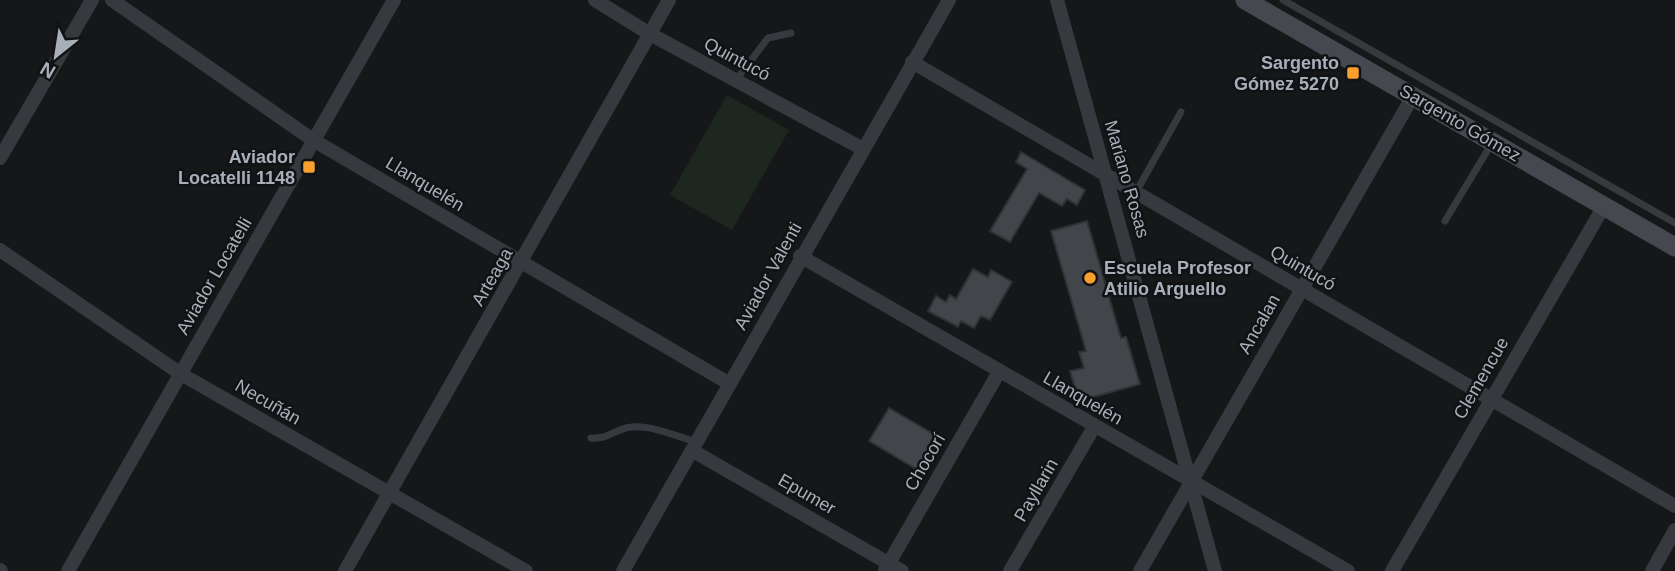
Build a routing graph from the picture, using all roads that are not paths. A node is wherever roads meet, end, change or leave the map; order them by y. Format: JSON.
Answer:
{"nodes":[{"id":1,"x":92,"y":0,"type":"edge"},
{"id":2,"x":112,"y":0,"type":"edge"},
{"id":3,"x":394,"y":0,"type":"edge"},
{"id":4,"x":595,"y":0,"type":"edge"},
{"id":5,"x":669,"y":0,"type":"edge"},
{"id":6,"x":949,"y":0,"type":"edge"},
{"id":7,"x":1057,"y":0,"type":"edge"},
{"id":8,"x":1245,"y":0,"type":"edge"},
{"id":9,"x":1283,"y":0,"type":"edge"},
{"id":10,"x":791,"y":33,"type":"dead end"},
{"id":11,"x":650,"y":34,"type":"junction"},
{"id":12,"x":912,"y":62,"type":"junction"},
{"id":13,"x":736,"y":80,"type":"junction"},
{"id":14,"x":1413,"y":96,"type":"junction"},
{"id":15,"x":1181,"y":112,"type":"dead end"},
{"id":16,"x":313,"y":140,"type":"junction"},
{"id":17,"x":1492,"y":142,"type":"junction"},
{"id":18,"x":863,"y":149,"type":"junction"},
{"id":19,"x":0,"y":158,"type":"edge"},
{"id":20,"x":1107,"y":175,"type":"junction"},
{"id":21,"x":1136,"y":192,"type":"junction"},
{"id":22,"x":1604,"y":206,"type":"junction"},
{"id":23,"x":1445,"y":221,"type":"dead end"},
{"id":24,"x":1675,"y":223,"type":"edge"},
{"id":25,"x":1675,"y":247,"type":"edge"},
{"id":26,"x":0,"y":250,"type":"edge"},
{"id":27,"x":800,"y":256,"type":"junction"},
{"id":28,"x":522,"y":264,"type":"junction"},
{"id":29,"x":1301,"y":289,"type":"junction"},
{"id":30,"x":999,"y":372,"type":"junction"},
{"id":31,"x":181,"y":374,"type":"junction"},
{"id":32,"x":730,"y":384,"type":"junction"},
{"id":33,"x":1489,"y":401,"type":"junction"},
{"id":34,"x":1094,"y":428,"type":"junction"},
{"id":35,"x":591,"y":438,"type":"dead end"},
{"id":36,"x":695,"y":447,"type":"junction"},
{"id":37,"x":1191,"y":482,"type":"junction"},
{"id":38,"x":390,"y":493,"type":"junction"},
{"id":39,"x":1675,"y":506,"type":"edge"},
{"id":40,"x":1675,"y":530,"type":"edge"},
{"id":41,"x":892,"y":568,"type":"edge"},
{"id":42,"x":68,"y":571,"type":"edge"},
{"id":43,"x":345,"y":571,"type":"edge"},
{"id":44,"x":526,"y":571,"type":"edge"},
{"id":45,"x":622,"y":571,"type":"edge"},
{"id":46,"x":1010,"y":571,"type":"edge"},
{"id":47,"x":1140,"y":571,"type":"edge"},
{"id":48,"x":1215,"y":571,"type":"edge"},
{"id":49,"x":1348,"y":571,"type":"edge"},
{"id":50,"x":1392,"y":571,"type":"edge"},
{"id":51,"x":1652,"y":571,"type":"edge"}],
"edges":[{"from":1,"to":19,"type":"street"},
{"from":2,"to":16,"type":"street","name":"Llanquelén"},
{"from":3,"to":16,"type":"street","name":"Aviador Locatelli"},
{"from":4,"to":11,"type":"street","name":"Quintucó"},
{"from":5,"to":11,"type":"street","name":"Arteaga"},
{"from":6,"to":12,"type":"street","name":"Aviador Valenti"},
{"from":7,"to":20,"type":"street","name":"Mariano Rosas"},
{"from":8,"to":14,"type":"main road","name":"Sargento Gómez"},
{"from":9,"to":24,"type":"lane"},
{"from":10,"to":13,"type":"lane"},
{"from":11,"to":13,"type":"street","name":"Quintucó"},
{"from":11,"to":28,"type":"street","name":"Arteaga"},
{"from":12,"to":18,"type":"street","name":"Aviador Valenti"},
{"from":12,"to":20,"type":"street","name":"Quintucó"},
{"from":13,"to":18,"type":"street","name":"Quintucó"},
{"from":14,"to":17,"type":"main road","name":"Sargento Gómez"},
{"from":14,"to":29,"type":"street","name":"Ancalan"},
{"from":15,"to":21,"type":"lane"},
{"from":16,"to":28,"type":"street","name":"Llanquelén"},
{"from":16,"to":31,"type":"street","name":"Aviador Locatelli"},
{"from":17,"to":22,"type":"main road","name":"Sargento Gómez"},
{"from":17,"to":23,"type":"lane"},
{"from":18,"to":27,"type":"street","name":"Aviador Valenti"},
{"from":20,"to":21,"type":"street","name":"Quintucó"},
{"from":20,"to":37,"type":"street","name":"Mariano Rosas"},
{"from":21,"to":29,"type":"street","name":"Quintucó"},
{"from":22,"to":25,"type":"main road","name":"Sargento Gómez"},
{"from":22,"to":33,"type":"street","name":"Clemencue"},
{"from":26,"to":31,"type":"street","name":"Necuñán"},
{"from":27,"to":30,"type":"street","name":"Llanquelén"},
{"from":27,"to":32,"type":"street","name":"Aviador Valenti"},
{"from":28,"to":32,"type":"street","name":"Llanquelén"},
{"from":28,"to":38,"type":"street","name":"Arteaga"},
{"from":29,"to":33,"type":"street","name":"Quintucó"},
{"from":29,"to":37,"type":"street","name":"Ancalan"},
{"from":30,"to":34,"type":"street","name":"Llanquelén"},
{"from":30,"to":41,"type":"street","name":"Chocorí"},
{"from":31,"to":38,"type":"street","name":"Necuñán"},
{"from":31,"to":42,"type":"street","name":"Aviador Locatelli"},
{"from":32,"to":36,"type":"street","name":"Aviador Valenti"},
{"from":33,"to":39,"type":"street","name":"Quintucó"},
{"from":33,"to":50,"type":"street","name":"Clemencue"},
{"from":34,"to":37,"type":"street","name":"Llanquelén"},
{"from":34,"to":46,"type":"street","name":"Payllarin"},
{"from":35,"to":36,"type":"lane"},
{"from":36,"to":41,"type":"street","name":"Epumer"},
{"from":36,"to":45,"type":"street","name":"Aviador Valenti"},
{"from":37,"to":47,"type":"street","name":"Ancalan"},
{"from":37,"to":48,"type":"street","name":"Mariano Rosas"},
{"from":37,"to":49,"type":"street","name":"Llanquelén"},
{"from":38,"to":43,"type":"street","name":"Arteaga"},
{"from":38,"to":44,"type":"street","name":"Necuñán"},
{"from":40,"to":51,"type":"street"}]}
